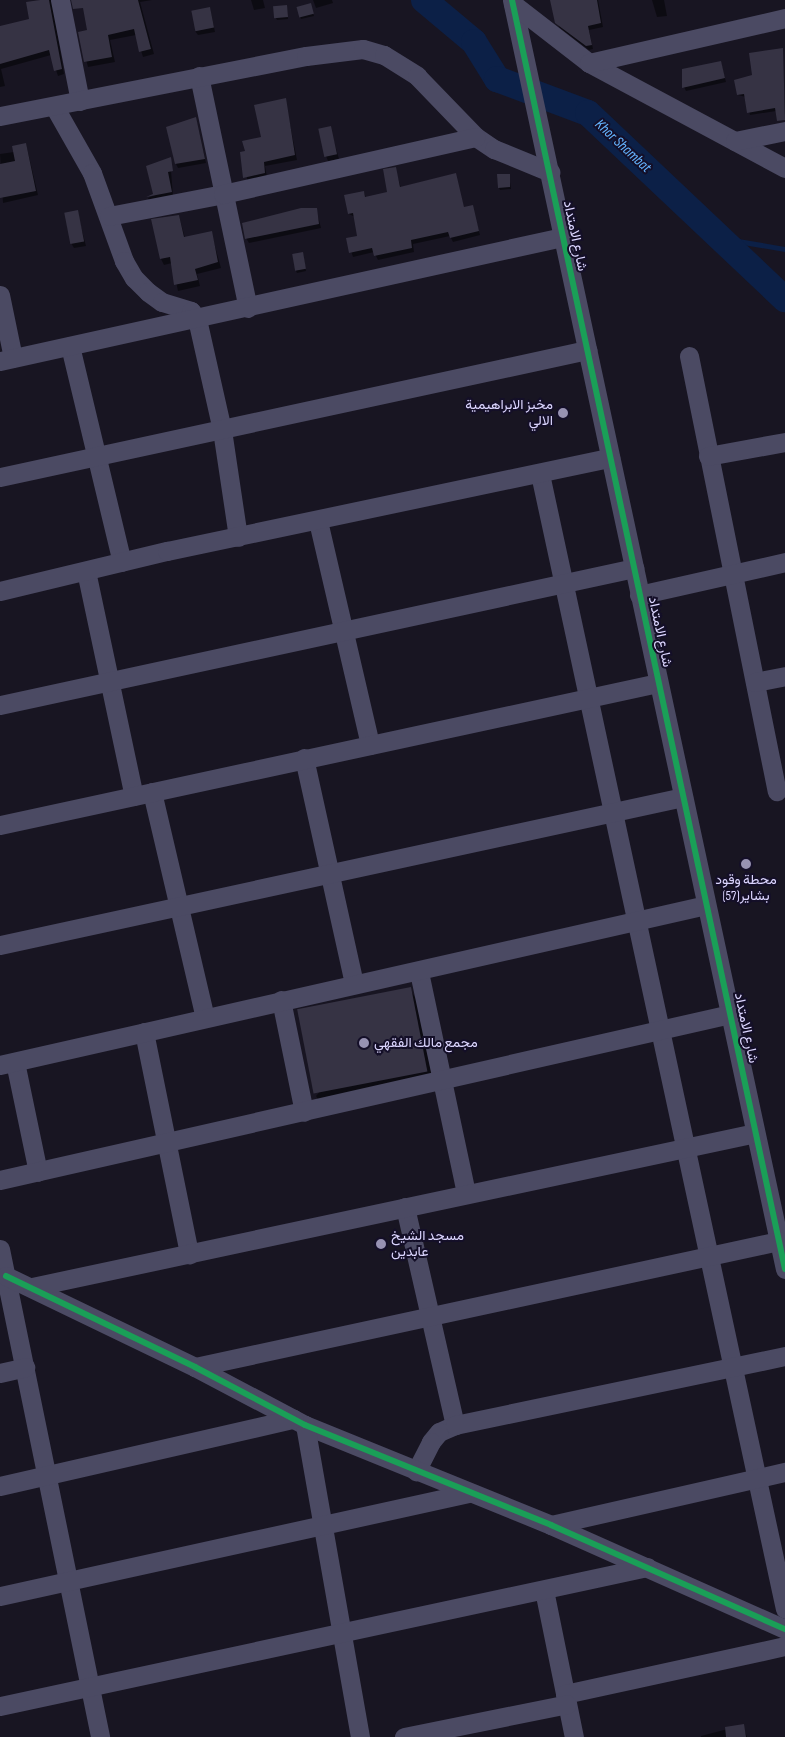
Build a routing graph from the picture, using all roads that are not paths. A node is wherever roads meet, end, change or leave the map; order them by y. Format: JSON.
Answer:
{"nodes":[{"id":1,"x":60,"y":0,"type":"edge"},
{"id":2,"x":513,"y":5,"type":"edge"},
{"id":3,"x":785,"y":18,"type":"edge"},
{"id":4,"x":589,"y":63,"type":"junction"},
{"id":5,"x":199,"y":76,"type":"junction"},
{"id":6,"x":80,"y":101,"type":"junction"},
{"id":7,"x":54,"y":106,"type":"junction"},
{"id":8,"x":0,"y":116,"type":"edge"},
{"id":9,"x":785,"y":131,"type":"edge"},
{"id":10,"x":476,"y":137,"type":"junction"},
{"id":11,"x":735,"y":141,"type":"junction"},
{"id":12,"x":548,"y":164,"type":"junction"},
{"id":13,"x":785,"y":168,"type":"edge"},
{"id":14,"x":223,"y":194,"type":"junction"},
{"id":15,"x":109,"y":216,"type":"junction"},
{"id":16,"x":562,"y":237,"type":"junction"},
{"id":17,"x":0,"y":295,"type":"edge"},
{"id":18,"x":248,"y":308,"type":"junction"},
{"id":19,"x":196,"y":319,"type":"junction"},
{"id":20,"x":70,"y":346,"type":"junction"},
{"id":21,"x":587,"y":350,"type":"junction"},
{"id":22,"x":689,"y":356,"type":"dead end"},
{"id":23,"x":6,"y":360,"type":"edge"},
{"id":24,"x":222,"y":430,"type":"junction"},
{"id":25,"x":785,"y":442,"type":"edge"},
{"id":26,"x":708,"y":456,"type":"junction"},
{"id":27,"x":96,"y":457,"type":"junction"},
{"id":28,"x":610,"y":458,"type":"junction"},
{"id":29,"x":540,"y":474,"type":"junction"},
{"id":30,"x":0,"y":477,"type":"edge"},
{"id":31,"x":318,"y":521,"type":"junction"},
{"id":32,"x":238,"y":537,"type":"junction"},
{"id":33,"x":122,"y":562,"type":"junction"},
{"id":34,"x":785,"y":562,"type":"edge"},
{"id":35,"x":634,"y":568,"type":"junction"},
{"id":36,"x":86,"y":571,"type":"junction"},
{"id":37,"x":732,"y":575,"type":"junction"},
{"id":38,"x":563,"y":584,"type":"junction"},
{"id":39,"x":0,"y":591,"type":"edge"},
{"id":40,"x":640,"y":595,"type":"junction"},
{"id":41,"x":343,"y":632,"type":"junction"},
{"id":42,"x":785,"y":676,"type":"edge"},
{"id":43,"x":109,"y":682,"type":"junction"},
{"id":44,"x":756,"y":682,"type":"junction"},
{"id":45,"x":658,"y":683,"type":"junction"},
{"id":46,"x":588,"y":699,"type":"junction"},
{"id":47,"x":0,"y":704,"type":"edge"},
{"id":48,"x":370,"y":745,"type":"junction"},
{"id":49,"x":304,"y":758,"type":"junction"},
{"id":50,"x":777,"y":791,"type":"dead end"},
{"id":51,"x":152,"y":792,"type":"junction"},
{"id":52,"x":134,"y":796,"type":"junction"},
{"id":53,"x":683,"y":797,"type":"junction"},
{"id":54,"x":615,"y":812,"type":"junction"},
{"id":55,"x":0,"y":825,"type":"edge"},
{"id":56,"x":329,"y":874,"type":"junction"},
{"id":57,"x":706,"y":905,"type":"junction"},
{"id":58,"x":178,"y":906,"type":"junction"},
{"id":59,"x":637,"y":920,"type":"junction"},
{"id":60,"x":0,"y":945,"type":"edge"},
{"id":61,"x":419,"y":972,"type":"junction"},
{"id":62,"x":354,"y":984,"type":"junction"},
{"id":63,"x":281,"y":1000,"type":"junction"},
{"id":64,"x":730,"y":1014,"type":"junction"},
{"id":65,"x":205,"y":1018,"type":"junction"},
{"id":66,"x":661,"y":1031,"type":"junction"},
{"id":67,"x":144,"y":1032,"type":"junction"},
{"id":68,"x":8,"y":1064,"type":"edge"},
{"id":69,"x":442,"y":1082,"type":"junction"},
{"id":70,"x":304,"y":1112,"type":"junction"},
{"id":71,"x":756,"y":1133,"type":"junction"},
{"id":72,"x":167,"y":1142,"type":"junction"},
{"id":73,"x":685,"y":1147,"type":"junction"},
{"id":74,"x":38,"y":1172,"type":"junction"},
{"id":75,"x":0,"y":1180,"type":"edge"},
{"id":76,"x":466,"y":1194,"type":"junction"},
{"id":77,"x":405,"y":1207,"type":"junction"},
{"id":78,"x":779,"y":1241,"type":"junction"},
{"id":79,"x":189,"y":1254,"type":"junction"},
{"id":80,"x":710,"y":1257,"type":"junction"},
{"id":81,"x":2,"y":1262,"type":"edge"},
{"id":82,"x":785,"y":1269,"type":"edge"},
{"id":83,"x":32,"y":1287,"type":"junction"},
{"id":84,"x":429,"y":1316,"type":"junction"},
{"id":85,"x":785,"y":1356,"type":"edge"},
{"id":86,"x":733,"y":1366,"type":"junction"},
{"id":87,"x":25,"y":1367,"type":"junction"},
{"id":88,"x":195,"y":1367,"type":"junction"},
{"id":89,"x":0,"y":1373,"type":"edge"},
{"id":90,"x":299,"y":1422,"type":"junction"},
{"id":91,"x":455,"y":1425,"type":"junction"},
{"id":92,"x":416,"y":1471,"type":"junction"},
{"id":93,"x":785,"y":1472,"type":"edge"},
{"id":94,"x":46,"y":1476,"type":"junction"},
{"id":95,"x":758,"y":1478,"type":"junction"},
{"id":96,"x":0,"y":1486,"type":"edge"},
{"id":97,"x":470,"y":1493,"type":"junction"},
{"id":98,"x":322,"y":1526,"type":"junction"},
{"id":99,"x":551,"y":1526,"type":"junction"},
{"id":100,"x":647,"y":1567,"type":"junction"},
{"id":101,"x":68,"y":1581,"type":"junction"},
{"id":102,"x":544,"y":1590,"type":"junction"},
{"id":103,"x":0,"y":1596,"type":"edge"},
{"id":104,"x":785,"y":1609,"type":"edge"},
{"id":105,"x":785,"y":1629,"type":"edge"},
{"id":106,"x":341,"y":1632,"type":"junction"},
{"id":107,"x":785,"y":1646,"type":"edge"},
{"id":108,"x":89,"y":1686,"type":"junction"},
{"id":109,"x":566,"y":1699,"type":"junction"},
{"id":110,"x":0,"y":1706,"type":"edge"},
{"id":111,"x":100,"y":1737,"type":"edge"},
{"id":112,"x":360,"y":1737,"type":"edge"},
{"id":113,"x":404,"y":1737,"type":"edge"},
{"id":114,"x":574,"y":1737,"type":"edge"}],
"edges":[{"from":1,"to":6,"type":"street"},
{"from":2,"to":4,"type":"street"},
{"from":2,"to":12,"type":"street","name":"شارع الامتداد"},
{"from":3,"to":4,"type":"street"},
{"from":4,"to":11,"type":"street"},
{"from":5,"to":6,"type":"street"},
{"from":5,"to":10,"type":"street"},
{"from":5,"to":14,"type":"street"},
{"from":6,"to":7,"type":"street"},
{"from":7,"to":8,"type":"street"},
{"from":7,"to":15,"type":"street"},
{"from":9,"to":11,"type":"street"},
{"from":10,"to":12,"type":"street"},
{"from":10,"to":14,"type":"street"},
{"from":11,"to":13,"type":"street"},
{"from":12,"to":16,"type":"street","name":"شارع الامتداد"},
{"from":14,"to":15,"type":"street"},
{"from":14,"to":18,"type":"street"},
{"from":15,"to":19,"type":"street"},
{"from":16,"to":18,"type":"street"},
{"from":16,"to":21,"type":"street","name":"شارع الامتداد"},
{"from":17,"to":23,"type":"street"},
{"from":18,"to":19,"type":"street"},
{"from":19,"to":20,"type":"street"},
{"from":19,"to":24,"type":"street"},
{"from":20,"to":23,"type":"street"},
{"from":20,"to":27,"type":"street"},
{"from":21,"to":24,"type":"street"},
{"from":21,"to":28,"type":"street","name":"شارع الامتداد"},
{"from":22,"to":26,"type":"street"},
{"from":24,"to":27,"type":"street"},
{"from":24,"to":32,"type":"street"},
{"from":25,"to":26,"type":"street"},
{"from":26,"to":37,"type":"street"},
{"from":27,"to":30,"type":"street"},
{"from":27,"to":33,"type":"street"},
{"from":28,"to":29,"type":"street"},
{"from":28,"to":35,"type":"street","name":"شارع الامتداد"},
{"from":29,"to":31,"type":"street"},
{"from":29,"to":38,"type":"street"},
{"from":31,"to":32,"type":"street"},
{"from":31,"to":41,"type":"street"},
{"from":32,"to":33,"type":"street"},
{"from":33,"to":36,"type":"street"},
{"from":34,"to":37,"type":"street"},
{"from":35,"to":38,"type":"street"},
{"from":35,"to":40,"type":"street","name":"شارع الامتداد"},
{"from":36,"to":39,"type":"street"},
{"from":36,"to":43,"type":"street"},
{"from":37,"to":40,"type":"street"},
{"from":37,"to":44,"type":"street"},
{"from":38,"to":41,"type":"street"},
{"from":38,"to":46,"type":"street"},
{"from":40,"to":45,"type":"street","name":"شارع الامتداد"},
{"from":41,"to":43,"type":"street"},
{"from":41,"to":48,"type":"street"},
{"from":42,"to":44,"type":"street"},
{"from":43,"to":47,"type":"street"},
{"from":43,"to":52,"type":"street"},
{"from":44,"to":50,"type":"street"},
{"from":45,"to":46,"type":"street"},
{"from":45,"to":53,"type":"street","name":"شارع الامتداد"},
{"from":46,"to":48,"type":"street"},
{"from":46,"to":54,"type":"street"},
{"from":48,"to":49,"type":"street"},
{"from":49,"to":51,"type":"street"},
{"from":49,"to":56,"type":"street"},
{"from":51,"to":52,"type":"street"},
{"from":51,"to":58,"type":"street"},
{"from":52,"to":55,"type":"street"},
{"from":53,"to":54,"type":"street"},
{"from":53,"to":57,"type":"street","name":"شارع الامتداد"},
{"from":54,"to":56,"type":"street"},
{"from":54,"to":59,"type":"street"},
{"from":56,"to":58,"type":"street"},
{"from":56,"to":62,"type":"street"},
{"from":57,"to":59,"type":"street"},
{"from":57,"to":64,"type":"street","name":"شارع الامتداد"},
{"from":58,"to":60,"type":"street"},
{"from":58,"to":65,"type":"street"},
{"from":59,"to":61,"type":"street"},
{"from":59,"to":66,"type":"street"},
{"from":61,"to":62,"type":"street"},
{"from":61,"to":69,"type":"street"},
{"from":62,"to":63,"type":"street"},
{"from":63,"to":65,"type":"street"},
{"from":63,"to":70,"type":"street"},
{"from":64,"to":66,"type":"street"},
{"from":64,"to":71,"type":"street","name":"شارع الامتداد"},
{"from":65,"to":67,"type":"street"},
{"from":66,"to":69,"type":"street"},
{"from":66,"to":73,"type":"street"},
{"from":67,"to":68,"type":"street"},
{"from":67,"to":72,"type":"street"},
{"from":68,"to":74,"type":"street"},
{"from":69,"to":70,"type":"street"},
{"from":69,"to":76,"type":"street"},
{"from":70,"to":72,"type":"street"},
{"from":71,"to":73,"type":"street"},
{"from":71,"to":78,"type":"street","name":"شارع الامتداد"},
{"from":72,"to":74,"type":"street"},
{"from":72,"to":79,"type":"street"},
{"from":73,"to":76,"type":"street"},
{"from":73,"to":80,"type":"street"},
{"from":74,"to":75,"type":"street"},
{"from":76,"to":77,"type":"street"},
{"from":77,"to":79,"type":"street"},
{"from":77,"to":84,"type":"street"},
{"from":78,"to":80,"type":"street"},
{"from":78,"to":82,"type":"street","name":"شارع الامتداد"},
{"from":79,"to":83,"type":"street"},
{"from":80,"to":84,"type":"street"},
{"from":80,"to":86,"type":"street"},
{"from":81,"to":83,"type":"street"},
{"from":81,"to":87,"type":"street"},
{"from":83,"to":88,"type":"street"},
{"from":84,"to":88,"type":"street"},
{"from":84,"to":91,"type":"street"},
{"from":85,"to":86,"type":"street"},
{"from":86,"to":91,"type":"street"},
{"from":86,"to":95,"type":"street"},
{"from":87,"to":89,"type":"street"},
{"from":87,"to":94,"type":"street"},
{"from":88,"to":90,"type":"street"},
{"from":90,"to":92,"type":"street"},
{"from":90,"to":94,"type":"street"},
{"from":90,"to":98,"type":"street"},
{"from":91,"to":92,"type":"street"},
{"from":92,"to":97,"type":"street"},
{"from":93,"to":95,"type":"street"},
{"from":94,"to":96,"type":"street"},
{"from":94,"to":101,"type":"street"},
{"from":95,"to":99,"type":"street"},
{"from":95,"to":104,"type":"street"},
{"from":97,"to":98,"type":"street"},
{"from":97,"to":99,"type":"street"},
{"from":98,"to":101,"type":"street"},
{"from":98,"to":106,"type":"street"},
{"from":99,"to":100,"type":"street"},
{"from":100,"to":102,"type":"street"},
{"from":100,"to":105,"type":"street"},
{"from":101,"to":103,"type":"street"},
{"from":101,"to":108,"type":"street"},
{"from":102,"to":106,"type":"street"},
{"from":102,"to":109,"type":"street"},
{"from":106,"to":108,"type":"street"},
{"from":106,"to":112,"type":"street"},
{"from":107,"to":109,"type":"street"},
{"from":108,"to":110,"type":"street"},
{"from":108,"to":111,"type":"street"},
{"from":109,"to":113,"type":"street"},
{"from":109,"to":114,"type":"street"}]}
